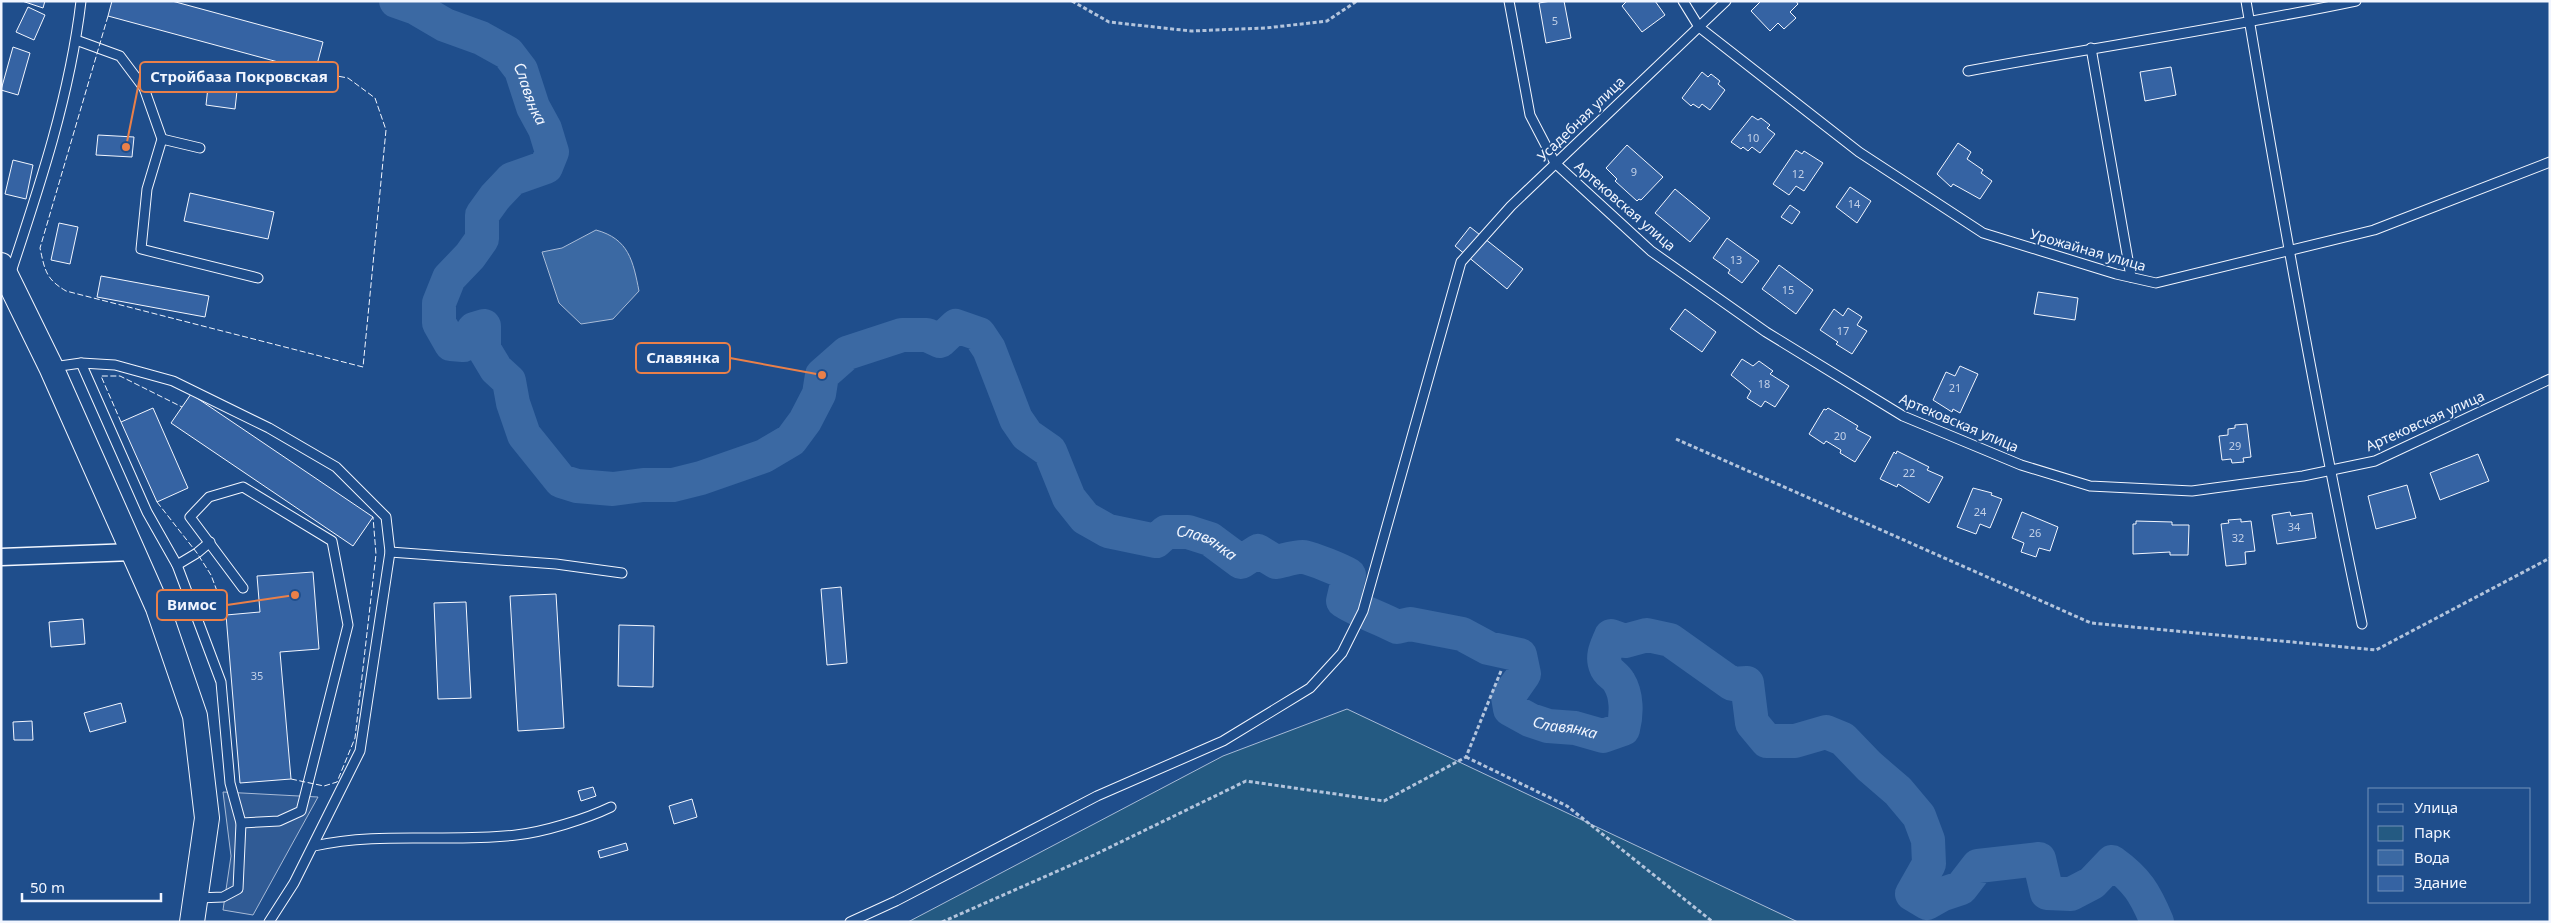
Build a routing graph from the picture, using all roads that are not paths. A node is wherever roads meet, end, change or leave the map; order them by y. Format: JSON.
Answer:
{"nodes":[{"id":1,"x":81,"y":1,"type":"edge"},
{"id":2,"x":1509,"y":1,"type":"edge"},
{"id":3,"x":1683,"y":1,"type":"edge"},
{"id":4,"x":1726,"y":1,"type":"edge"},
{"id":5,"x":2246,"y":1,"type":"edge"},
{"id":6,"x":2356,"y":1,"type":"edge"},
{"id":7,"x":2250,"y":23,"type":"junction"},
{"id":8,"x":1698,"y":27,"type":"junction"},
{"id":9,"x":76,"y":40,"type":"junction"},
{"id":10,"x":2091,"y":48,"type":"junction"},
{"id":11,"x":1968,"y":71,"type":"dead end"},
{"id":12,"x":162,"y":140,"type":"junction"},
{"id":13,"x":200,"y":148,"type":"dead end"},
{"id":14,"x":2550,"y":162,"type":"edge"},
{"id":15,"x":1555,"y":163,"type":"junction"},
{"id":16,"x":2288,"y":252,"type":"junction"},
{"id":17,"x":5,"y":272,"type":"edge"},
{"id":18,"x":2131,"y":277,"type":"junction"},
{"id":19,"x":258,"y":278,"type":"dead end"},
{"id":20,"x":81,"y":363,"type":"junction"},
{"id":21,"x":51,"y":367,"type":"junction"},
{"id":22,"x":2550,"y":379,"type":"edge"},
{"id":23,"x":2330,"y":471,"type":"junction"},
{"id":24,"x":210,"y":542,"type":"junction"},
{"id":25,"x":133,"y":552,"type":"junction"},
{"id":26,"x":390,"y":552,"type":"junction"},
{"id":27,"x":1,"y":558,"type":"edge"},
{"id":28,"x":177,"y":565,"type":"junction"},
{"id":29,"x":622,"y":574,"type":"dead end"},
{"id":30,"x":243,"y":588,"type":"dead end"},
{"id":31,"x":2362,"y":624,"type":"dead end"},
{"id":32,"x":611,"y":807,"type":"dead end"},
{"id":33,"x":241,"y":823,"type":"junction"},
{"id":34,"x":314,"y":846,"type":"junction"},
{"id":35,"x":197,"y":898,"type":"junction"},
{"id":36,"x":192,"y":922,"type":"edge"},
{"id":37,"x":270,"y":922,"type":"edge"},
{"id":38,"x":850,"y":922,"type":"edge"}],
"edges":[{"from":1,"to":9,"type":"lane"},
{"from":2,"to":15,"type":"lane","name":"Артековская улица"},
{"from":3,"to":8,"type":"lane","name":"Урожайная улица"},
{"from":4,"to":8,"type":"lane","name":"Усадебная улица"},
{"from":5,"to":7,"type":"lane"},
{"from":6,"to":7,"type":"lane"},
{"from":7,"to":10,"type":"lane"},
{"from":7,"to":16,"type":"lane"},
{"from":8,"to":15,"type":"lane","name":"Усадебная улица"},
{"from":8,"to":18,"type":"lane","name":"Урожайная улица"},
{"from":9,"to":12,"type":"lane"},
{"from":9,"to":17,"type":"lane"},
{"from":10,"to":11,"type":"lane"},
{"from":10,"to":18,"type":"lane"},
{"from":12,"to":13,"type":"lane"},
{"from":12,"to":19,"type":"lane"},
{"from":14,"to":16,"type":"lane","name":"Урожайная улица"},
{"from":15,"to":23,"type":"lane","name":"Артековская улица"},
{"from":15,"to":38,"type":"lane","name":"Усадебная улица"},
{"from":16,"to":18,"type":"lane","name":"Урожайная улица"},
{"from":16,"to":23,"type":"lane"},
{"from":17,"to":21,"type":"main road"},
{"from":20,"to":21,"type":"lane"},
{"from":20,"to":26,"type":"lane"},
{"from":20,"to":28,"type":"lane"},
{"from":21,"to":25,"type":"main road"},
{"from":22,"to":23,"type":"lane","name":"Артековская улица"},
{"from":23,"to":31,"type":"lane"},
{"from":24,"to":28,"type":"lane"},
{"from":24,"to":30,"type":"lane"},
{"from":24,"to":33,"type":"lane"},
{"from":25,"to":27,"type":"street"},
{"from":25,"to":35,"type":"main road"},
{"from":26,"to":29,"type":"lane"},
{"from":26,"to":34,"type":"lane"},
{"from":28,"to":33,"type":"lane"},
{"from":32,"to":34,"type":"lane"},
{"from":33,"to":35,"type":"lane"},
{"from":34,"to":37,"type":"lane"},
{"from":35,"to":36,"type":"main road"}]}
